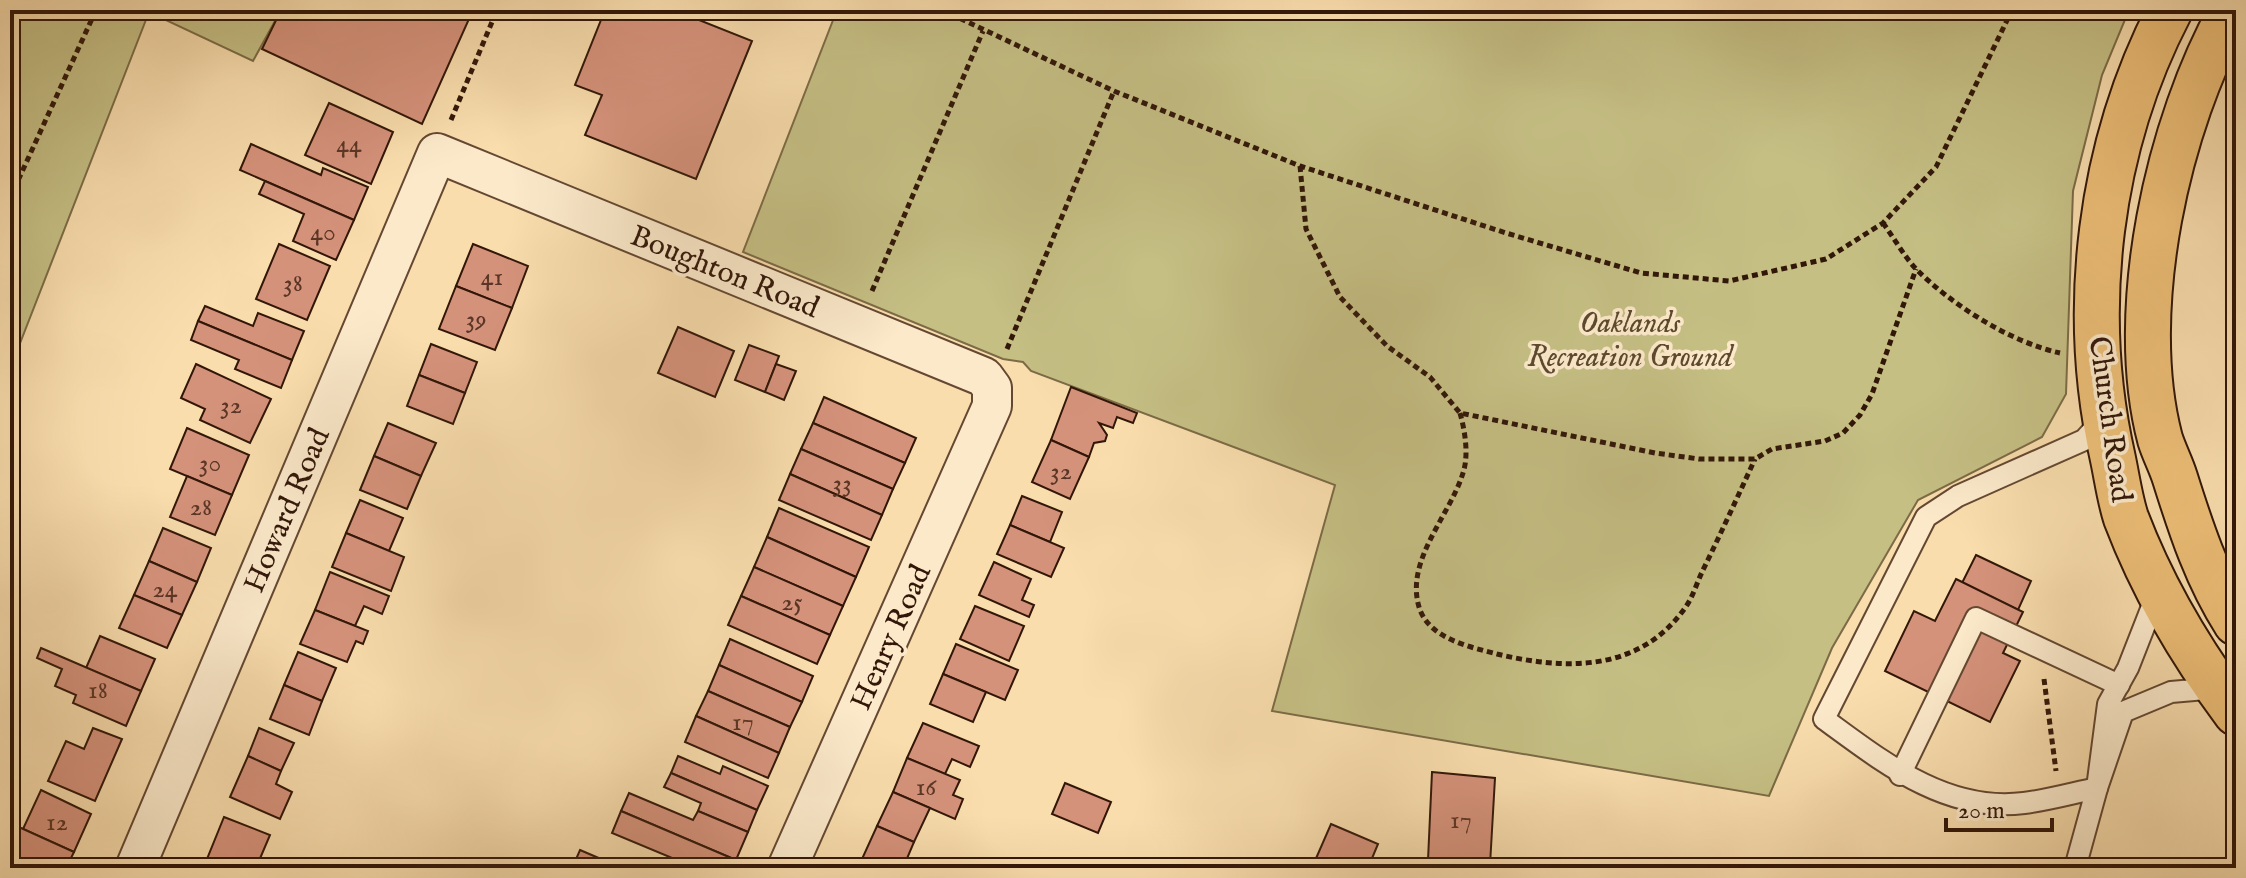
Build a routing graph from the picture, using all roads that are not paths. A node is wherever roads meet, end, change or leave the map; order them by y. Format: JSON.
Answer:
{"nodes":[{"id":1,"x":2170,"y":10,"type":"edge"},
{"id":2,"x":2232,"y":10,"type":"edge"},
{"id":3,"x":437,"y":153,"type":"joint"},
{"id":4,"x":992,"y":397,"type":"joint"},
{"id":5,"x":2105,"y":417,"type":"junction"},
{"id":6,"x":2158,"y":592,"type":"junction"},
{"id":7,"x":2236,"y":623,"type":"edge"},
{"id":8,"x":2119,"y":685,"type":"junction"},
{"id":9,"x":2227,"y":701,"type":"edge"},
{"id":10,"x":1900,"y":775,"type":"junction"},
{"id":11,"x":2097,"y":788,"type":"junction"},
{"id":12,"x":135,"y":868,"type":"edge"},
{"id":13,"x":787,"y":868,"type":"edge"},
{"id":14,"x":2075,"y":868,"type":"edge"}],
"edges":[{"from":1,"to":5,"type":"main road","name":"Church Road"},
{"from":2,"to":7,"type":"main road","name":"Church Road"},
{"from":3,"to":4,"type":"street","name":"Boughton Road"},
{"from":3,"to":12,"type":"street","name":"Howard Road"},
{"from":4,"to":13,"type":"street","name":"Henry Road"},
{"from":5,"to":6,"type":"main road","name":"Church Road"},
{"from":5,"to":10,"type":"lane"},
{"from":6,"to":8,"type":"lane"},
{"from":6,"to":9,"type":"main road","name":"Church Road"},
{"from":8,"to":10,"type":"lane"},
{"from":8,"to":11,"type":"lane"},
{"from":9,"to":11,"type":"lane"},
{"from":10,"to":11,"type":"lane"},
{"from":11,"to":14,"type":"lane"}]}
